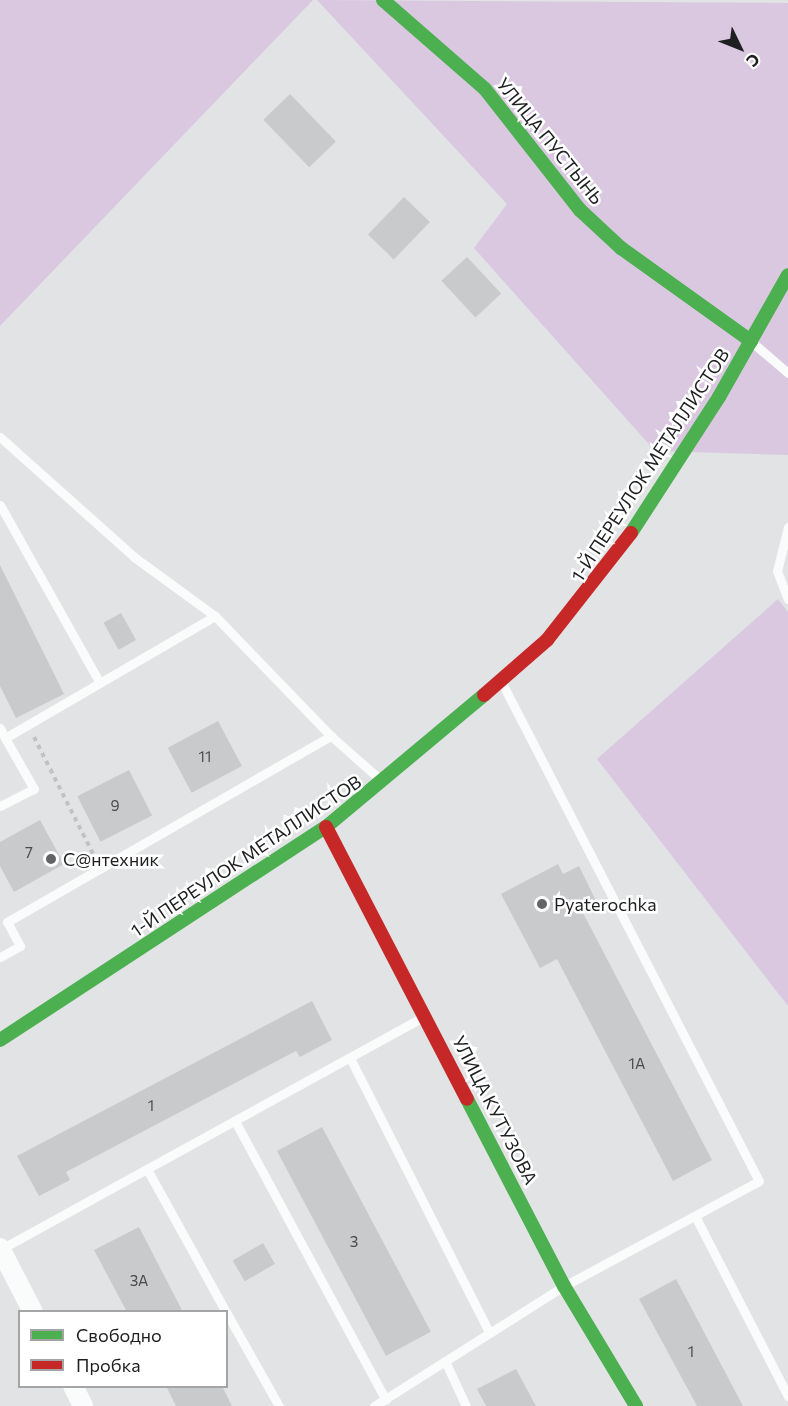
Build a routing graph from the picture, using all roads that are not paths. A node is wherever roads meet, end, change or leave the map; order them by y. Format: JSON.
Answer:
{"nodes":[{"id":1,"x":383,"y":0,"type":"edge"},
{"id":2,"x":788,"y":275,"type":"edge"},
{"id":3,"x":751,"y":341,"type":"junction"},
{"id":4,"x":788,"y":373,"type":"edge"},
{"id":5,"x":0,"y":437,"type":"edge"},
{"id":6,"x":0,"y":505,"type":"edge"},
{"id":7,"x":788,"y":527,"type":"edge"},
{"id":8,"x":788,"y":599,"type":"edge"},
{"id":9,"x":214,"y":616,"type":"junction"},
{"id":10,"x":100,"y":683,"type":"junction"},
{"id":11,"x":502,"y":683,"type":"junction"},
{"id":12,"x":0,"y":728,"type":"edge"},
{"id":13,"x":330,"y":736,"type":"junction"},
{"id":14,"x":5,"y":738,"type":"junction"},
{"id":15,"x":384,"y":783,"type":"junction"},
{"id":16,"x":0,"y":806,"type":"edge"},
{"id":17,"x":326,"y":827,"type":"junction"},
{"id":18,"x":0,"y":957,"type":"edge"},
{"id":19,"x":427,"y":1016,"type":"junction"},
{"id":20,"x":0,"y":1040,"type":"edge"},
{"id":21,"x":350,"y":1058,"type":"junction"},
{"id":22,"x":235,"y":1120,"type":"junction"},
{"id":23,"x":147,"y":1169,"type":"junction"},
{"id":24,"x":695,"y":1216,"type":"junction"},
{"id":25,"x":0,"y":1248,"type":"edge"},
{"id":26,"x":564,"y":1286,"type":"junction"},
{"id":27,"x":32,"y":1310,"type":"edge"},
{"id":28,"x":225,"y":1310,"type":"edge"},
{"id":29,"x":228,"y":1316,"type":"edge"},
{"id":30,"x":489,"y":1332,"type":"junction"},
{"id":31,"x":445,"y":1361,"type":"junction"},
{"id":32,"x":74,"y":1388,"type":"edge"},
{"id":33,"x":788,"y":1396,"type":"edge"},
{"id":34,"x":386,"y":1400,"type":"junction"},
{"id":35,"x":83,"y":1406,"type":"edge"},
{"id":36,"x":279,"y":1406,"type":"edge"},
{"id":37,"x":374,"y":1406,"type":"edge"},
{"id":38,"x":466,"y":1406,"type":"edge"},
{"id":39,"x":636,"y":1406,"type":"edge"}],
"edges":[{"from":1,"to":3,"type":"street","name":"УЛИЦА ПУСТЫНЬ"},
{"from":2,"to":3,"type":"street","name":"1-Й ПЕРЕУЛОК МЕТАЛЛИСТОВ"},
{"from":3,"to":4,"type":"lane"},
{"from":3,"to":11,"type":"street","name":"1-Й ПЕРЕУЛОК МЕТАЛЛИСТОВ"},
{"from":5,"to":9,"type":"lane"},
{"from":6,"to":10,"type":"lane"},
{"from":7,"to":8,"type":"lane"},
{"from":9,"to":10,"type":"lane"},
{"from":9,"to":13,"type":"lane"},
{"from":10,"to":14,"type":"lane"},
{"from":11,"to":15,"type":"street","name":"1-Й ПЕРЕУЛОК МЕТАЛЛИСТОВ"},
{"from":11,"to":24,"type":"lane"},
{"from":12,"to":14,"type":"lane"},
{"from":13,"to":15,"type":"lane"},
{"from":13,"to":18,"type":"lane"},
{"from":14,"to":16,"type":"lane"},
{"from":15,"to":17,"type":"street","name":"1-Й ПЕРЕУЛОК МЕТАЛЛИСТОВ"},
{"from":17,"to":19,"type":"street","name":"УЛИЦА КУТУЗОВА"},
{"from":17,"to":20,"type":"street","name":"1-Й ПЕРЕУЛОК МЕТАЛЛИСТОВ"},
{"from":19,"to":21,"type":"lane"},
{"from":19,"to":26,"type":"street","name":"УЛИЦА КУТУЗОВА"},
{"from":21,"to":22,"type":"lane"},
{"from":21,"to":30,"type":"lane"},
{"from":22,"to":23,"type":"lane"},
{"from":22,"to":34,"type":"lane"},
{"from":23,"to":25,"type":"lane"},
{"from":23,"to":28,"type":"lane"},
{"from":24,"to":26,"type":"lane"},
{"from":24,"to":33,"type":"lane"},
{"from":25,"to":27,"type":"street"},
{"from":26,"to":30,"type":"lane"},
{"from":26,"to":39,"type":"street","name":"УЛИЦА КУТУЗОВА"},
{"from":29,"to":36,"type":"lane"},
{"from":30,"to":31,"type":"lane"},
{"from":31,"to":34,"type":"lane"},
{"from":31,"to":38,"type":"lane"},
{"from":32,"to":35,"type":"street"},
{"from":34,"to":37,"type":"lane"}]}
